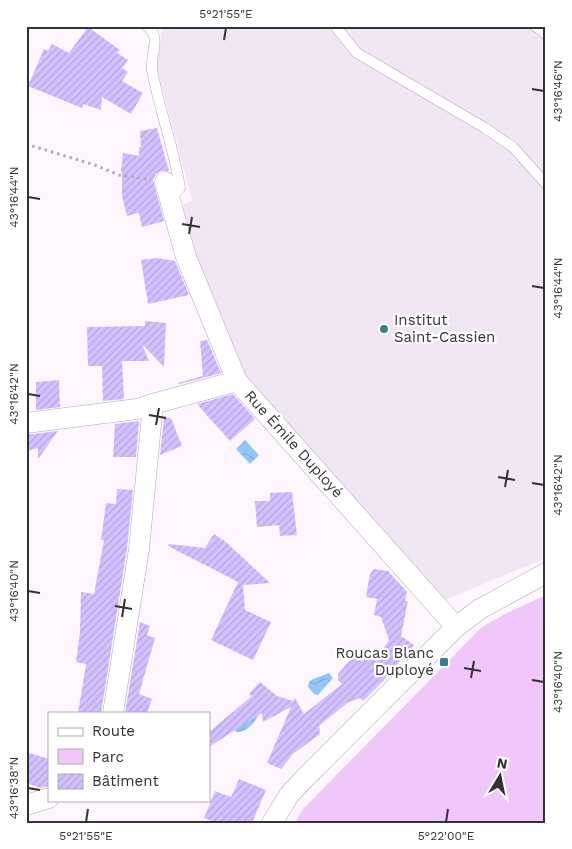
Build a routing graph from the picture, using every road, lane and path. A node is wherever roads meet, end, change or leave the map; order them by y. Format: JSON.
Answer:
{"nodes":[{"id":1,"x":147,"y":26,"type":"edge"},
{"id":2,"x":335,"y":26,"type":"edge"},
{"id":3,"x":536,"y":26,"type":"edge"},
{"id":4,"x":546,"y":34,"type":"edge"},
{"id":5,"x":26,"y":144,"type":"edge"},
{"id":6,"x":546,"y":184,"type":"edge"},
{"id":7,"x":167,"y":191,"type":"junction"},
{"id":8,"x":237,"y":380,"type":"junction"},
{"id":9,"x":153,"y":404,"type":"junction"},
{"id":10,"x":26,"y":423,"type":"edge"},
{"id":11,"x":546,"y":573,"type":"edge"},
{"id":12,"x":456,"y":627,"type":"junction"},
{"id":13,"x":113,"y":712,"type":"edge"},
{"id":14,"x":48,"y":798,"type":"edge"},
{"id":15,"x":26,"y":805,"type":"edge"},
{"id":16,"x":272,"y":823,"type":"edge"}],
"edges":[{"from":1,"to":7,"type":"lane"},
{"from":2,"to":6,"type":"lane"},
{"from":3,"to":4,"type":"lane"},
{"from":5,"to":7,"type":"path"},
{"from":7,"to":8,"type":"street"},
{"from":8,"to":9,"type":"street","name":"Rue Émile Duployé"},
{"from":8,"to":12,"type":"street","name":"Rue Émile Duployé"},
{"from":9,"to":10,"type":"street","name":"Rue Émile Duployé"},
{"from":9,"to":13,"type":"street"},
{"from":11,"to":12,"type":"street"},
{"from":12,"to":16,"type":"street"},
{"from":14,"to":15,"type":"street"}]}
